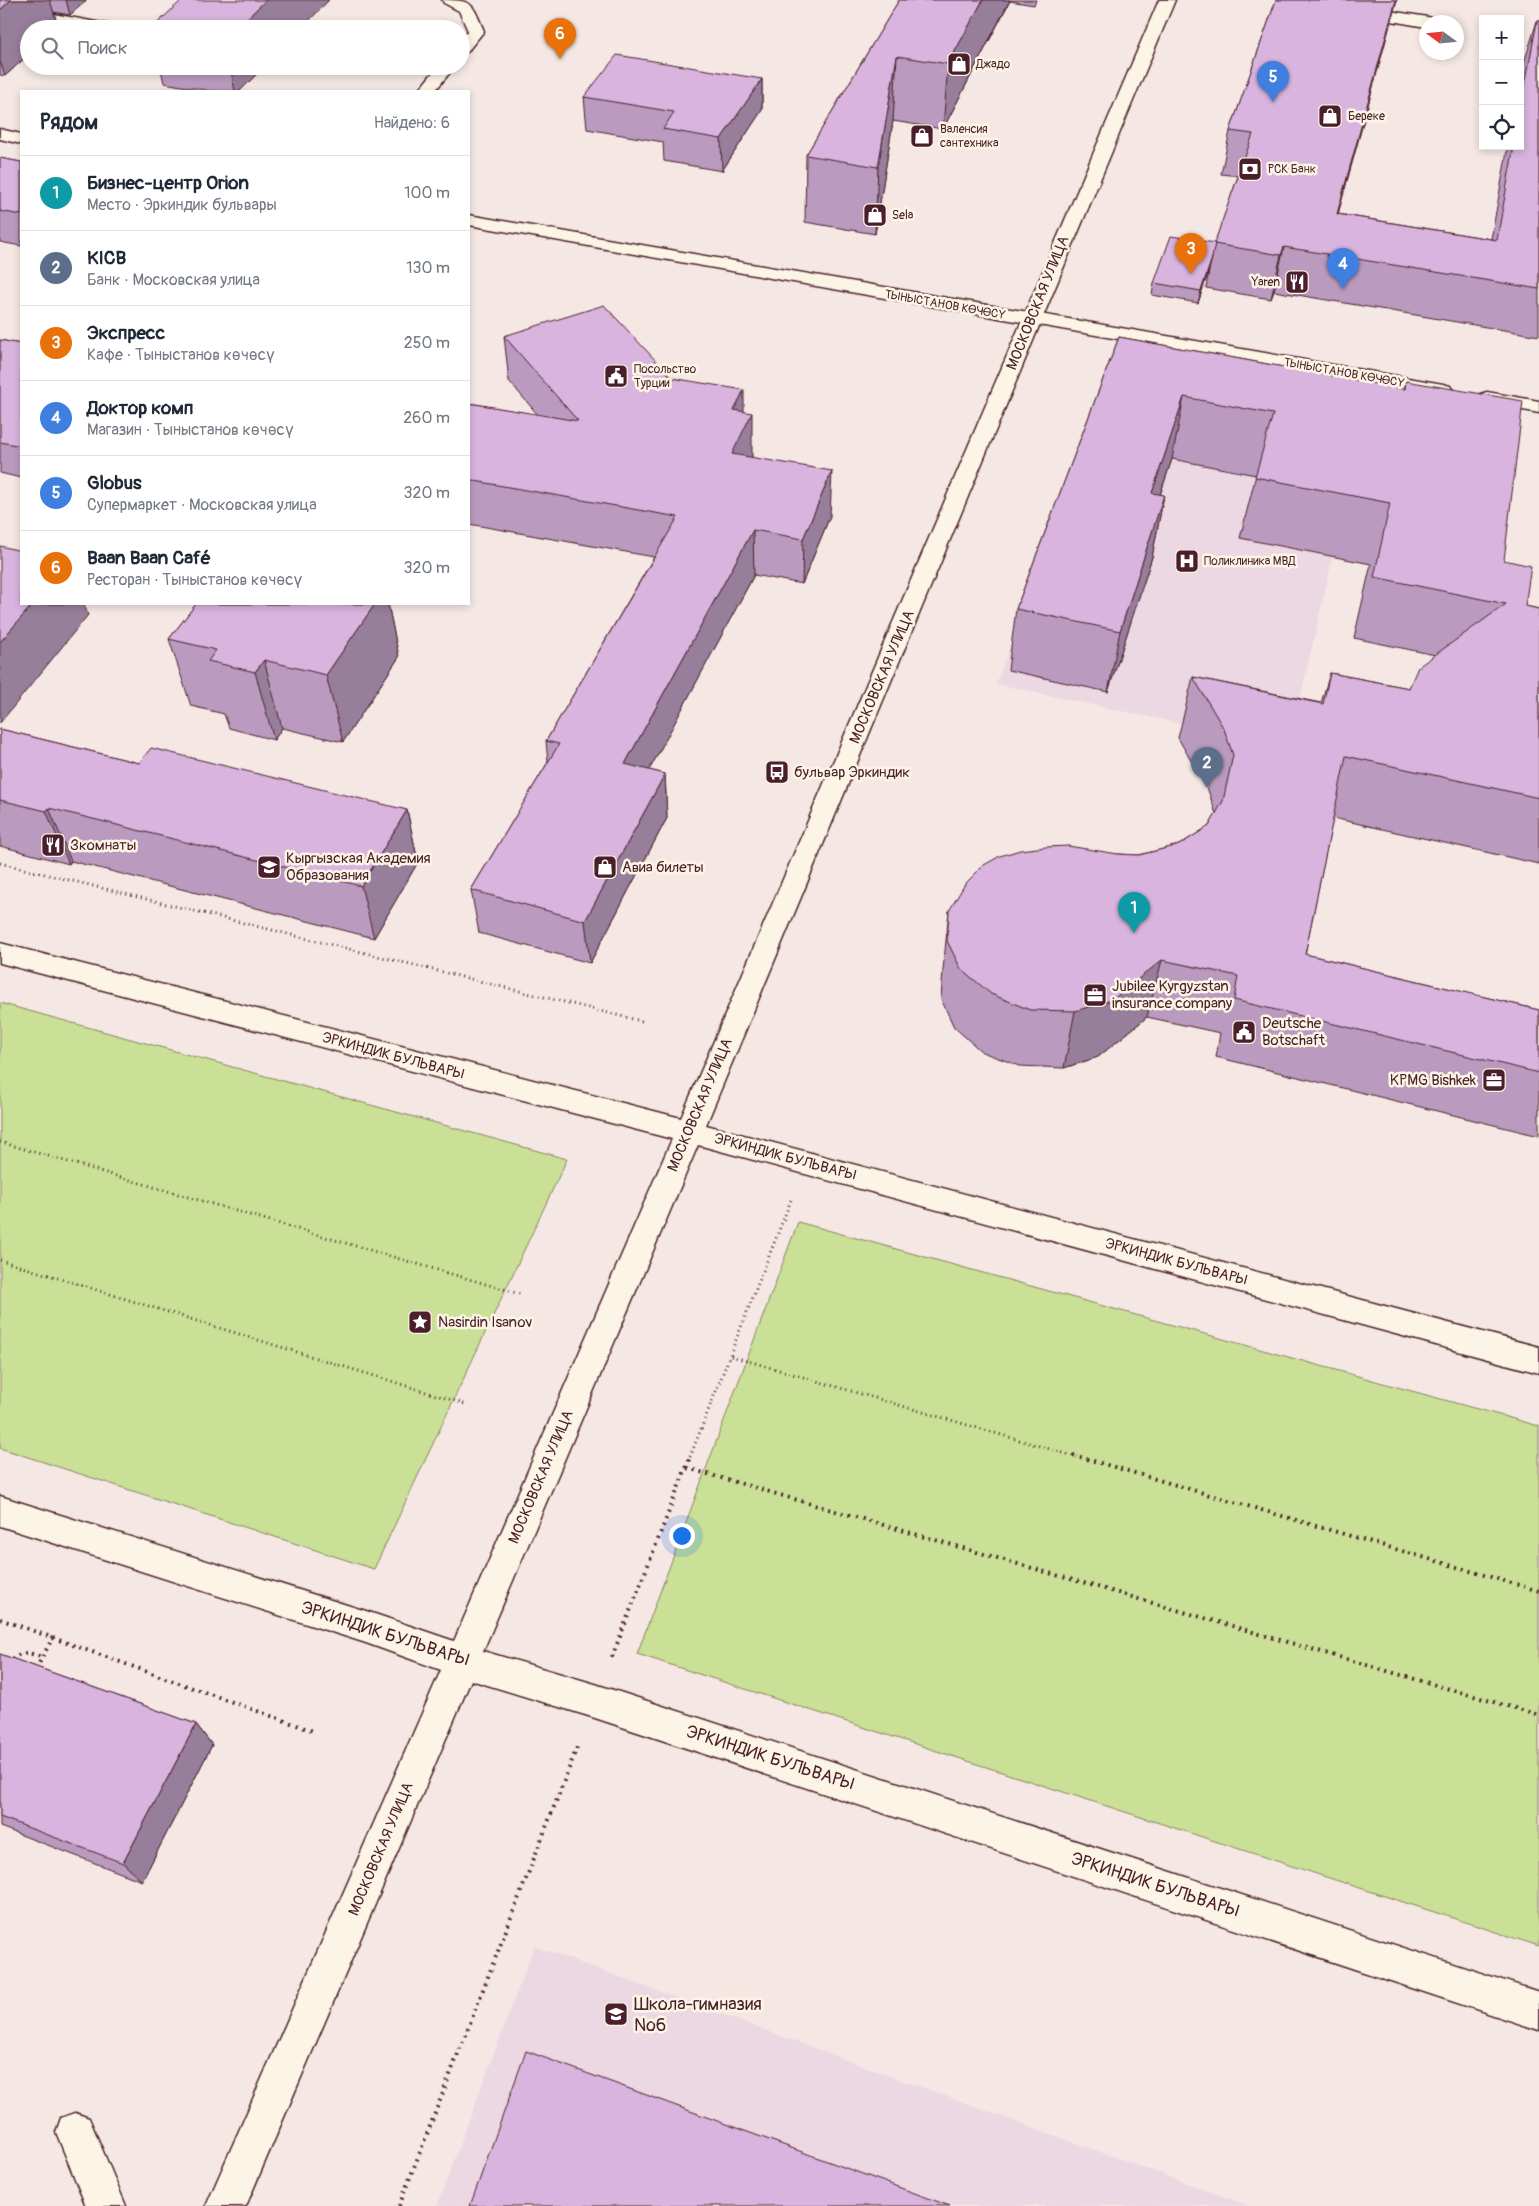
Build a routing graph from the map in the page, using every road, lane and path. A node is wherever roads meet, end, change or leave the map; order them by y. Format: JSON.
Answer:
{"nodes":[{"id":1,"x":450,"y":0,"type":"edge"},
{"id":2,"x":1167,"y":0,"type":"edge"},
{"id":3,"x":0,"y":9,"type":"edge"},
{"id":4,"x":1344,"y":10,"type":"edge"},
{"id":5,"x":59,"y":20,"type":"edge"},
{"id":6,"x":1419,"y":21,"type":"edge"},
{"id":7,"x":470,"y":38,"type":"edge"},
{"id":8,"x":439,"y":75,"type":"edge"},
{"id":9,"x":427,"y":90,"type":"edge"},
{"id":10,"x":0,"y":134,"type":"edge"},
{"id":11,"x":20,"y":138,"type":"edge"},
{"id":12,"x":470,"y":220,"type":"edge"},
{"id":13,"x":1031,"y":319,"type":"junction"},
{"id":14,"x":1539,"y":407,"type":"edge"},
{"id":15,"x":0,"y":863,"type":"edge"},
{"id":16,"x":0,"y":953,"type":"edge"},
{"id":17,"x":645,"y":1022,"type":"dead end"},
{"id":18,"x":688,"y":1131,"type":"junction"},
{"id":19,"x":0,"y":1142,"type":"edge"},
{"id":20,"x":0,"y":1260,"type":"edge"},
{"id":21,"x":520,"y":1294,"type":"dead end"},
{"id":22,"x":731,"y":1356,"type":"dead end"},
{"id":23,"x":1539,"y":1360,"type":"edge"},
{"id":24,"x":468,"y":1405,"type":"dead end"},
{"id":25,"x":687,"y":1468,"type":"dead end"},
{"id":26,"x":0,"y":1511,"type":"edge"},
{"id":27,"x":1539,"y":1591,"type":"edge"},
{"id":28,"x":0,"y":1619,"type":"edge"},
{"id":29,"x":53,"y":1637,"type":"junction"},
{"id":30,"x":42,"y":1657,"type":"junction"},
{"id":31,"x":463,"y":1661,"type":"junction"},
{"id":32,"x":12,"y":1667,"type":"edge"},
{"id":33,"x":34,"y":1672,"type":"edge"},
{"id":34,"x":1539,"y":1715,"type":"edge"},
{"id":35,"x":316,"y":1732,"type":"dead end"},
{"id":36,"x":1539,"y":2011,"type":"edge"},
{"id":37,"x":75,"y":2132,"type":"dead end"},
{"id":38,"x":106,"y":2206,"type":"edge"},
{"id":39,"x":226,"y":2206,"type":"edge"}],
"edges":[{"from":1,"to":7,"type":"street"},
{"from":2,"to":13,"type":"street","name":"МОСКОВСКАЯ УЛИЦА"},
{"from":3,"to":5,"type":"street"},
{"from":4,"to":6,"type":"street"},
{"from":8,"to":9,"type":"street"},
{"from":10,"to":11,"type":"street"},
{"from":12,"to":13,"type":"street","name":"ТЫНЫСТАНОВ КӨЧӨСҮ"},
{"from":13,"to":14,"type":"street","name":"ТЫНЫСТАНОВ КӨЧӨСҮ"},
{"from":13,"to":18,"type":"street","name":"МОСКОВСКАЯ УЛИЦА"},
{"from":15,"to":17,"type":"path"},
{"from":16,"to":18,"type":"street","name":"ЭРКИНДИК БУЛЬВАРЫ"},
{"from":18,"to":23,"type":"street","name":"ЭРКИНДИК БУЛЬВАРЫ"},
{"from":18,"to":31,"type":"street","name":"МОСКОВСКАЯ УЛИЦА"},
{"from":19,"to":21,"type":"path"},
{"from":20,"to":24,"type":"path"},
{"from":22,"to":27,"type":"path"},
{"from":25,"to":34,"type":"path"},
{"from":26,"to":31,"type":"street","name":"ЭРКИНДИК БУЛЬВАРЫ"},
{"from":28,"to":29,"type":"path"},
{"from":29,"to":30,"type":"path"},
{"from":29,"to":35,"type":"path"},
{"from":30,"to":32,"type":"path"},
{"from":30,"to":33,"type":"path"},
{"from":31,"to":36,"type":"street","name":"ЭРКИНДИК БУЛЬВАРЫ"},
{"from":31,"to":39,"type":"street","name":"МОСКОВСКАЯ УЛИЦА"},
{"from":37,"to":38,"type":"street"}]}
